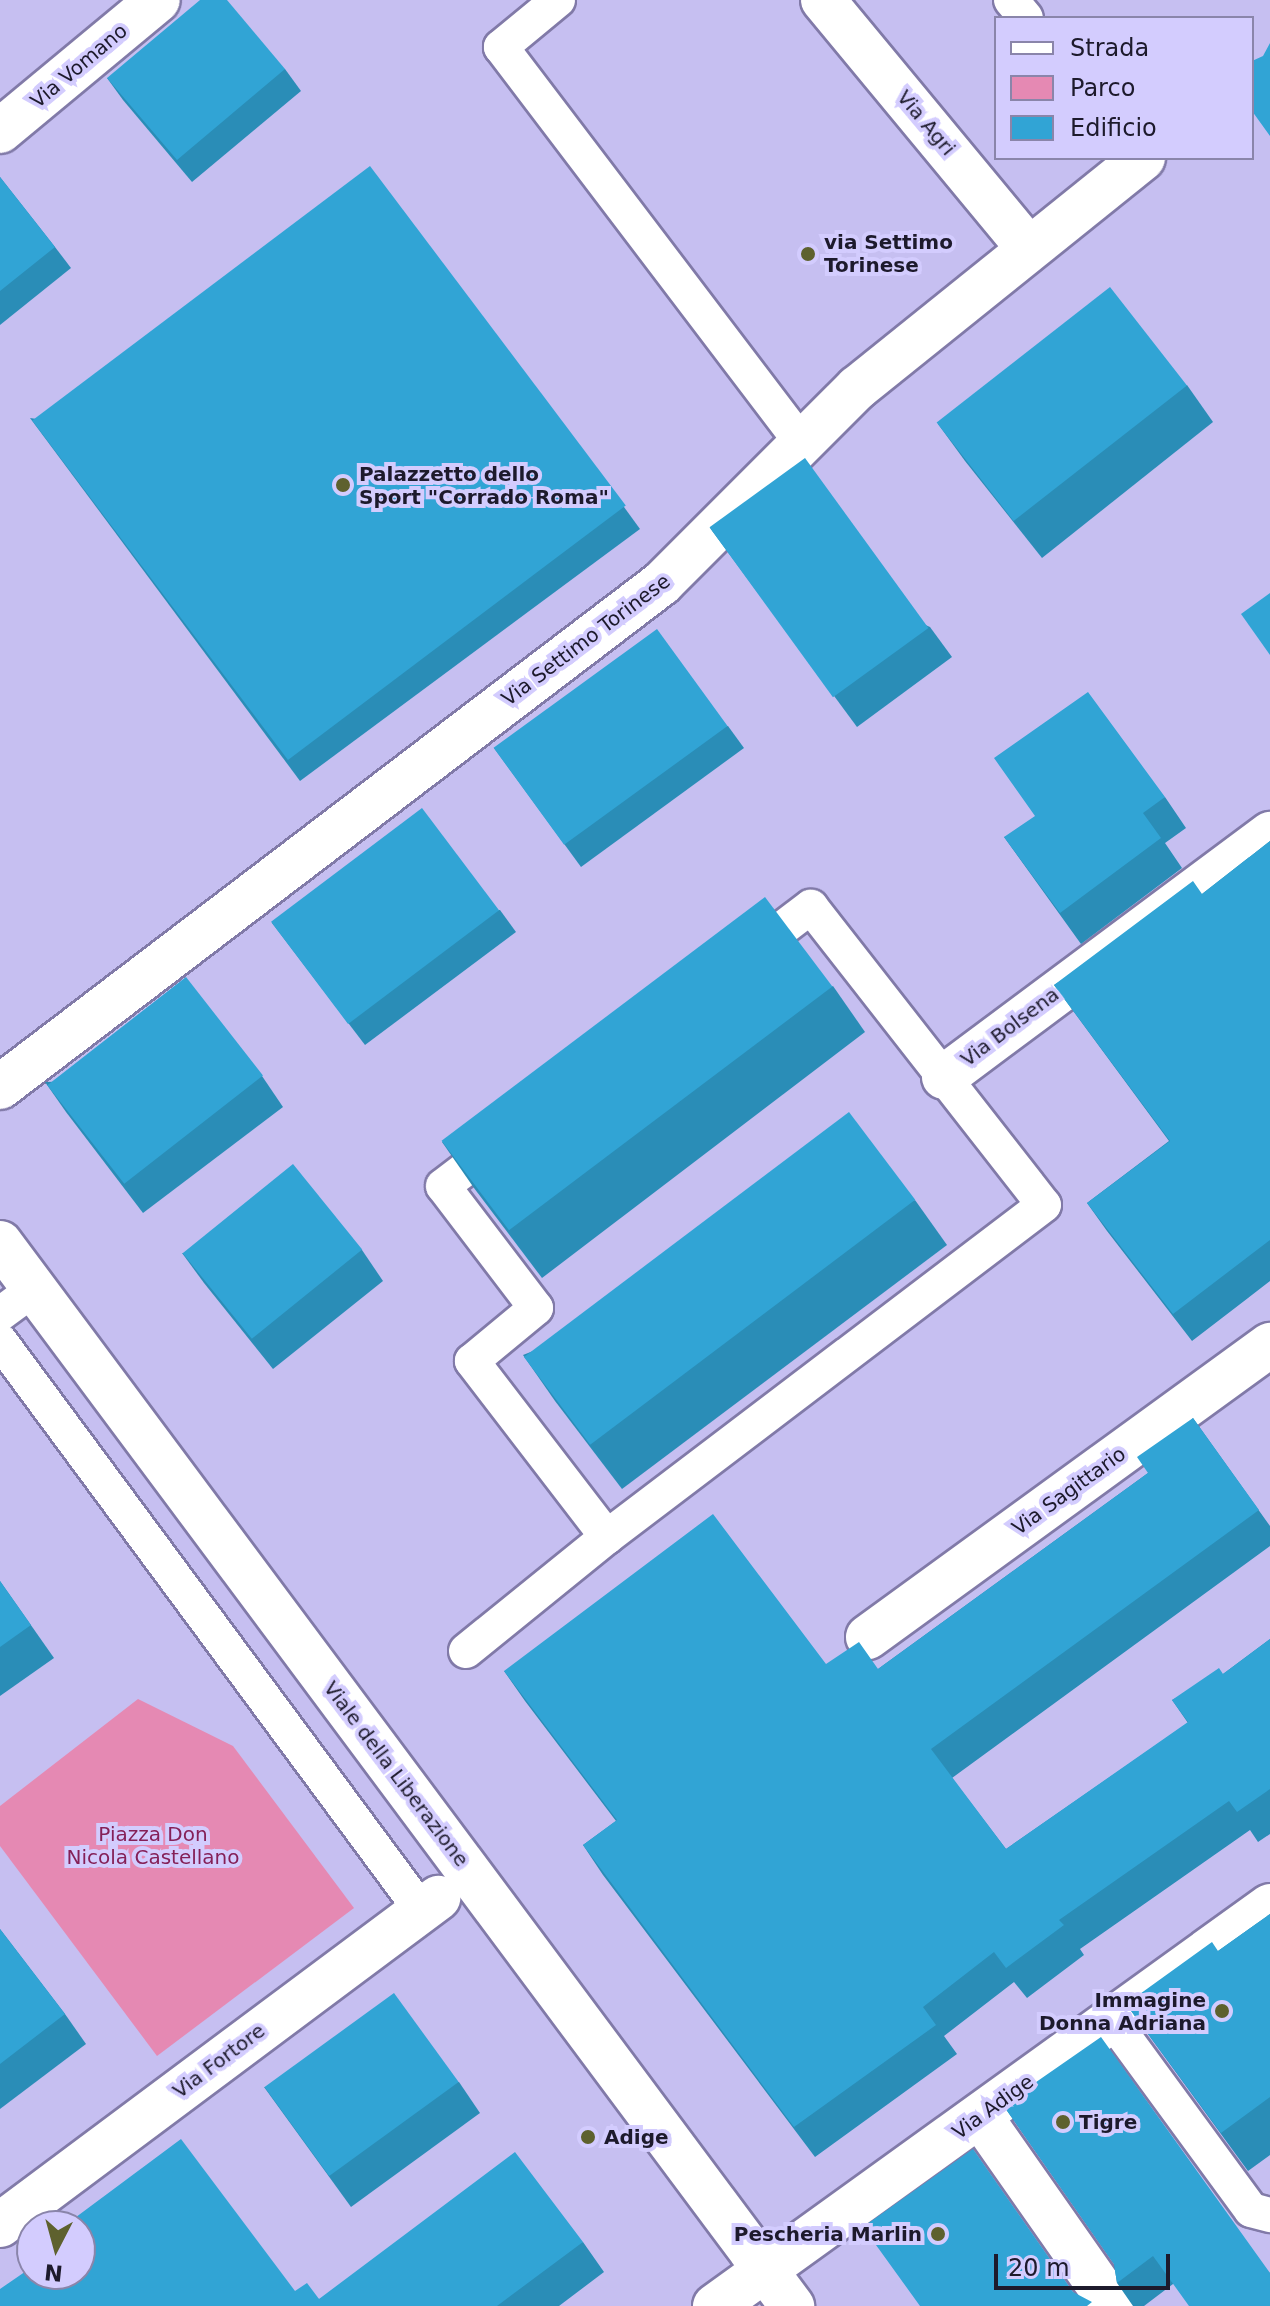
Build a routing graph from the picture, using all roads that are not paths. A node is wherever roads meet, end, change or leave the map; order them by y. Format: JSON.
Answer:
{"nodes":[{"id":1,"x":158,"y":0,"type":"edge"},
{"id":2,"x":558,"y":0,"type":"edge"},
{"id":3,"x":823,"y":0,"type":"edge"},
{"id":4,"x":1011,"y":0,"type":"edge"},
{"id":5,"x":1024,"y":16,"type":"edge"},
{"id":6,"x":0,"y":131,"type":"edge"},
{"id":7,"x":1140,"y":160,"type":"edge"},
{"id":8,"x":1027,"y":247,"type":"junction"},
{"id":9,"x":801,"y":442,"type":"junction"},
{"id":10,"x":1270,"y":834,"type":"edge"},
{"id":11,"x":944,"y":1077,"type":"junction"},
{"id":12,"x":0,"y":1087,"type":"edge"},
{"id":13,"x":0,"y":1243,"type":"edge"},
{"id":14,"x":17,"y":1302,"type":"edge"},
{"id":15,"x":0,"y":1341,"type":"edge"},
{"id":16,"x":1270,"y":1345,"type":"edge"},
{"id":17,"x":607,"y":1537,"type":"junction"},
{"id":18,"x":868,"y":1637,"type":"dead end"},
{"id":19,"x":466,"y":1651,"type":"dead end"},
{"id":20,"x":430,"y":1904,"type":"joint"},
{"id":21,"x":1266,"y":1917,"type":"edge"},
{"id":22,"x":1112,"y":2020,"type":"junction"},
{"id":23,"x":980,"y":2116,"type":"junction"},
{"id":24,"x":1270,"y":2215,"type":"edge"},
{"id":25,"x":0,"y":2225,"type":"edge"},
{"id":26,"x":766,"y":2270,"type":"junction"},
{"id":27,"x":715,"y":2306,"type":"edge"},
{"id":28,"x":792,"y":2306,"type":"edge"},
{"id":29,"x":1113,"y":2306,"type":"edge"}],
"edges":[{"from":1,"to":6,"type":"street","name":"Via Vomano"},
{"from":2,"to":9,"type":"lane"},
{"from":3,"to":8,"type":"street","name":"Via Agri"},
{"from":4,"to":5,"type":"lane"},
{"from":7,"to":8,"type":"street","name":"Via Settimo Torinese"},
{"from":8,"to":9,"type":"street","name":"Via Settimo Torinese"},
{"from":9,"to":12,"type":"street","name":"Via Settimo Torinese"},
{"from":10,"to":11,"type":"street","name":"Via Bolsena"},
{"from":11,"to":17,"type":"lane"},
{"from":11,"to":17,"type":"lane"},
{"from":13,"to":14,"type":"street","name":"Viale della Liberazione"},
{"from":14,"to":26,"type":"street","name":"Viale della Liberazione"},
{"from":15,"to":20,"type":"lane"},
{"from":16,"to":18,"type":"street","name":"Via Sagittario"},
{"from":17,"to":19,"type":"lane"},
{"from":20,"to":25,"type":"street","name":"Via Fortore"},
{"from":21,"to":22,"type":"street","name":"Via Adige"},
{"from":22,"to":23,"type":"street","name":"Via Adige"},
{"from":22,"to":24,"type":"lane"},
{"from":23,"to":26,"type":"street","name":"Via Adige"},
{"from":23,"to":29,"type":"street"},
{"from":26,"to":27,"type":"street","name":"Via Adige"},
{"from":26,"to":28,"type":"street","name":"Viale della Liberazione"}]}
